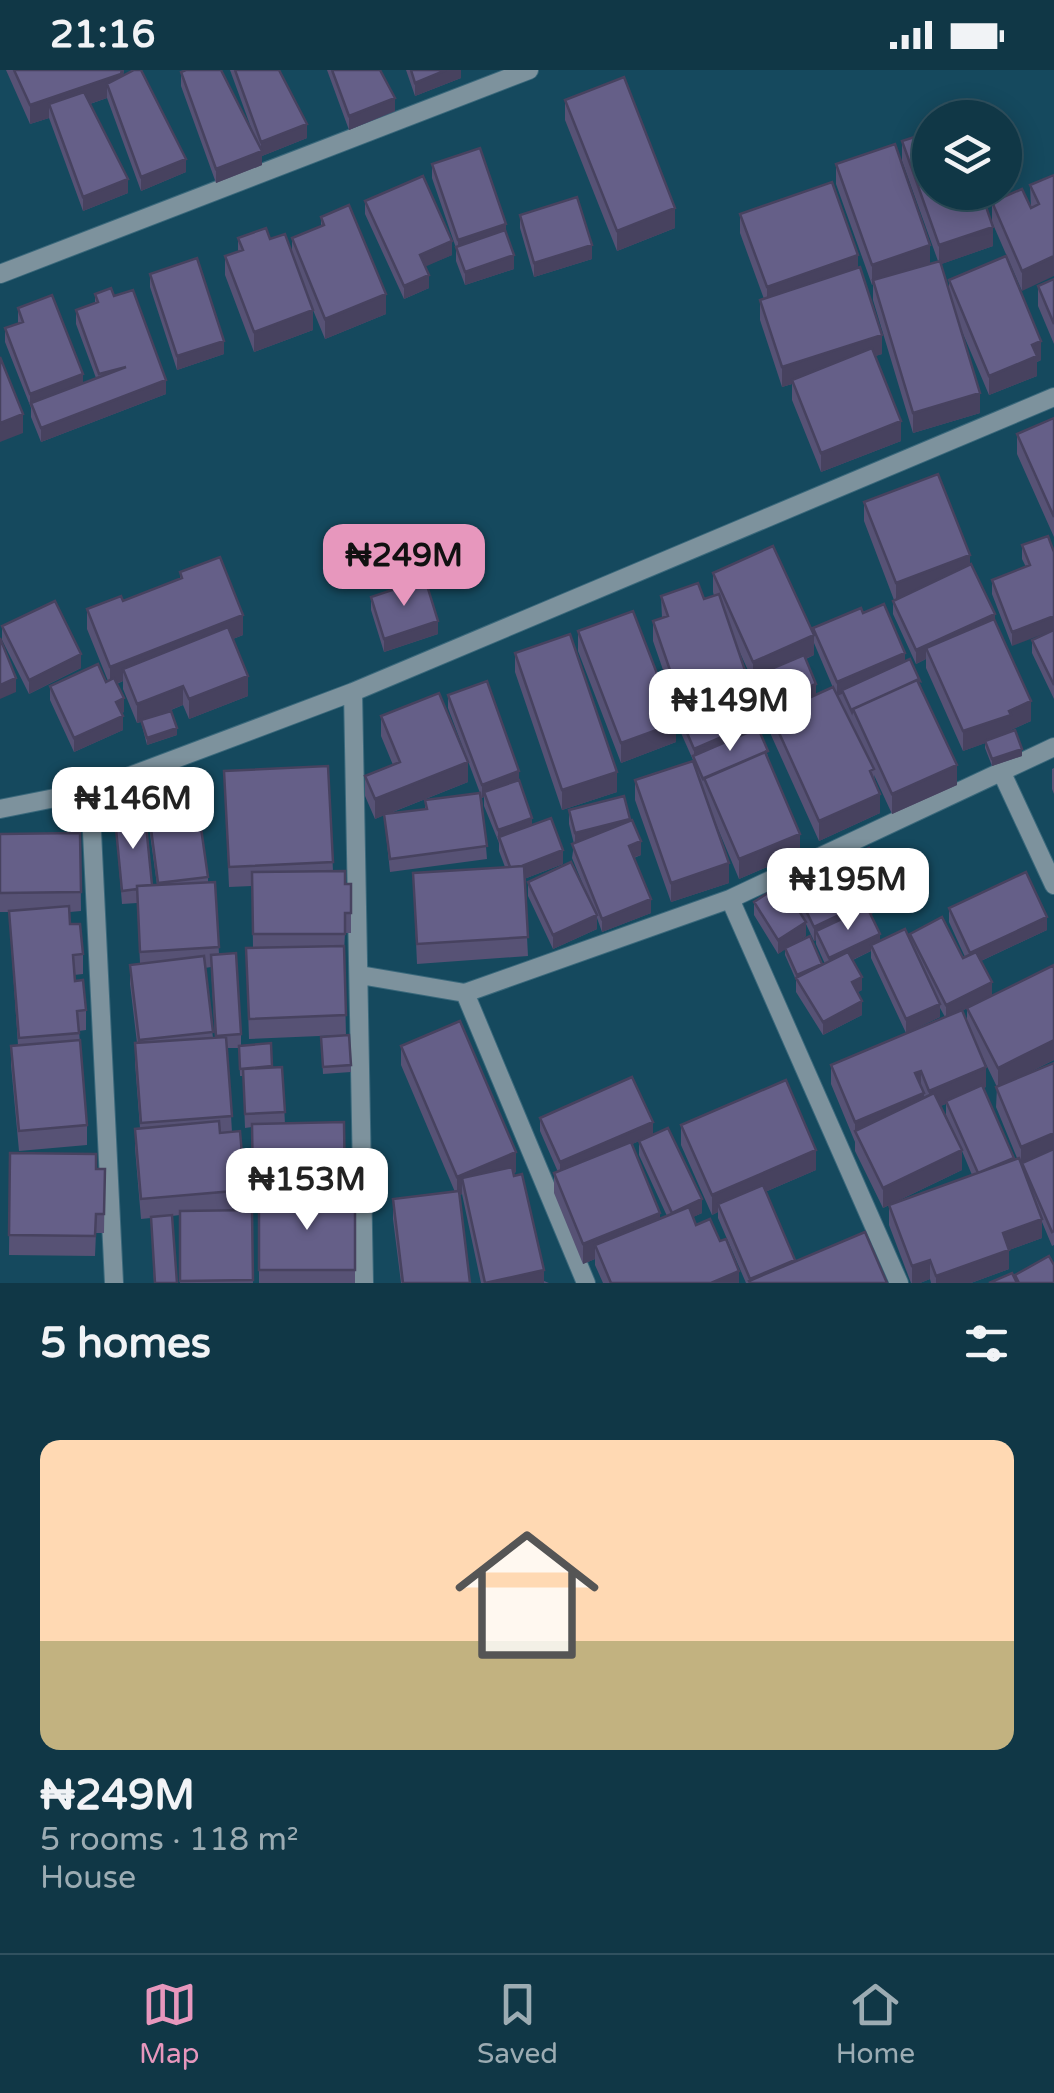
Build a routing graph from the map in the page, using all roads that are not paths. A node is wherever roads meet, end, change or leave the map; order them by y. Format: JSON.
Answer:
{"nodes":[{"id":1,"x":529,"y":70,"type":"edge"},
{"id":2,"x":0,"y":274,"type":"edge"},
{"id":3,"x":1054,"y":397,"type":"edge"},
{"id":4,"x":352,"y":692,"type":"junction"},
{"id":5,"x":1054,"y":747,"type":"edge"},
{"id":6,"x":1001,"y":772,"type":"junction"},
{"id":7,"x":90,"y":790,"type":"junction"},
{"id":8,"x":0,"y":809,"type":"edge"},
{"id":9,"x":1054,"y":885,"type":"edge"},
{"id":10,"x":730,"y":898,"type":"junction"},
{"id":11,"x":360,"y":975,"type":"junction"},
{"id":12,"x":465,"y":993,"type":"junction"},
{"id":13,"x":114,"y":1283,"type":"edge"},
{"id":14,"x":364,"y":1283,"type":"edge"},
{"id":15,"x":586,"y":1283,"type":"edge"},
{"id":16,"x":899,"y":1283,"type":"edge"}],
"edges":[{"from":1,"to":2,"type":"street"},
{"from":3,"to":4,"type":"street"},
{"from":4,"to":7,"type":"street"},
{"from":4,"to":11,"type":"street"},
{"from":5,"to":6,"type":"street"},
{"from":6,"to":9,"type":"street"},
{"from":6,"to":10,"type":"street"},
{"from":7,"to":8,"type":"street"},
{"from":7,"to":13,"type":"street"},
{"from":10,"to":12,"type":"street"},
{"from":10,"to":16,"type":"street"},
{"from":11,"to":12,"type":"street"},
{"from":11,"to":14,"type":"street"},
{"from":12,"to":15,"type":"street"}]}
